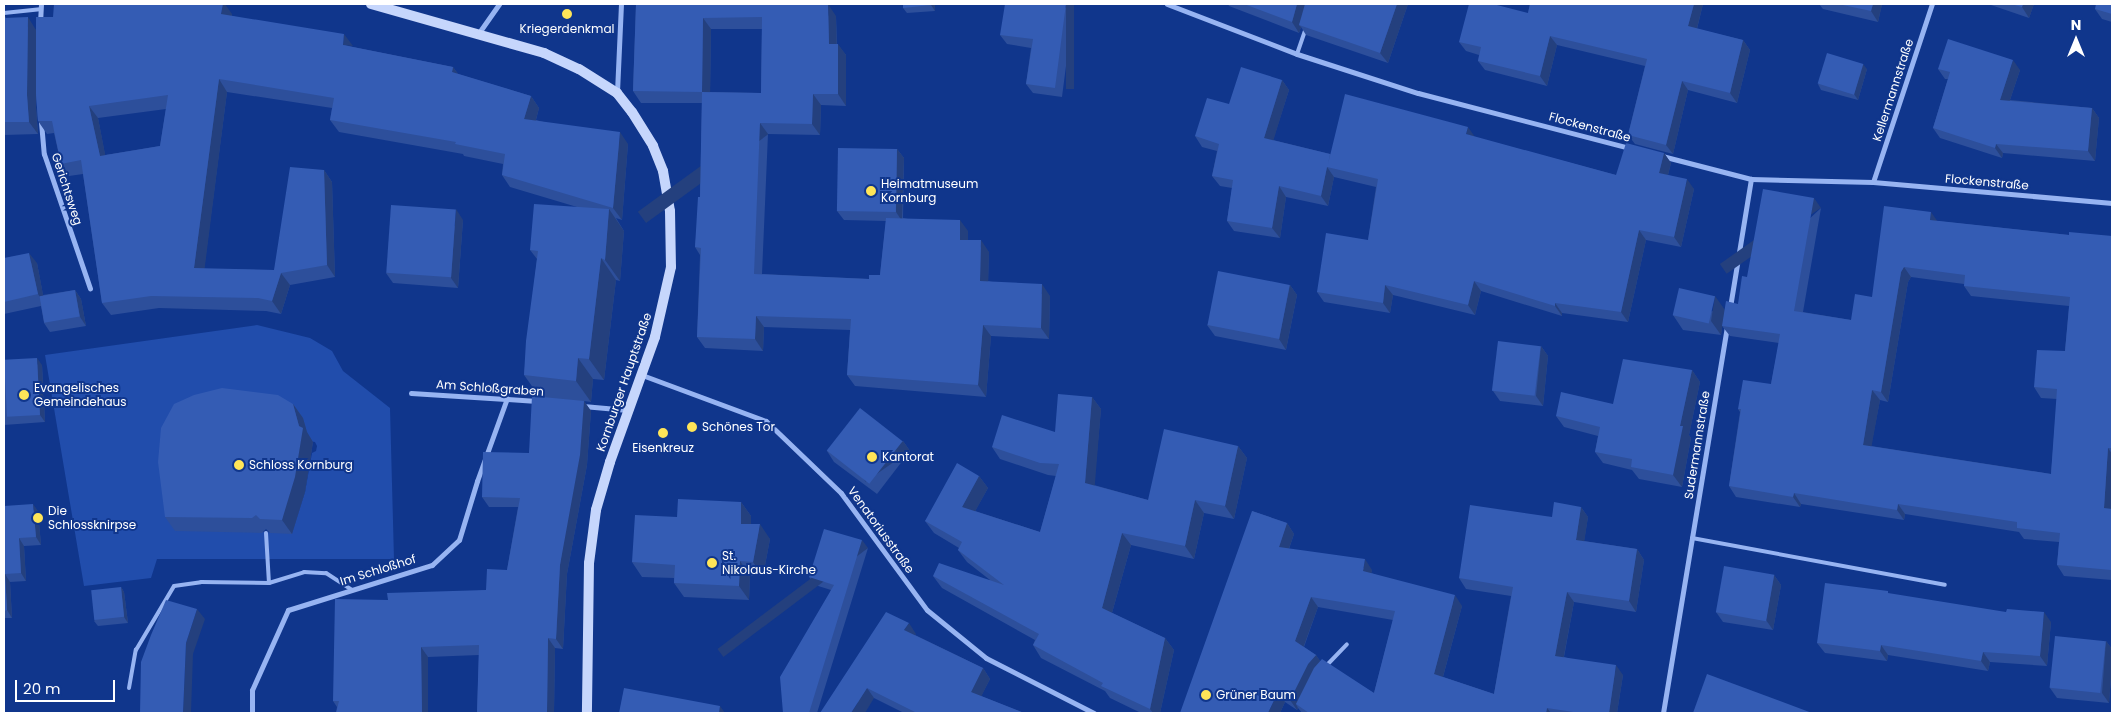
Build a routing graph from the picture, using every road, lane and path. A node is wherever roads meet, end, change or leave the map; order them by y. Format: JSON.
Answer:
{"nodes":[{"id":1,"x":371,"y":4,"type":"edge"},
{"id":2,"x":499,"y":4,"type":"edge"},
{"id":3,"x":621,"y":4,"type":"edge"},
{"id":4,"x":1167,"y":4,"type":"edge"},
{"id":5,"x":1932,"y":4,"type":"edge"},
{"id":6,"x":41,"y":7,"type":"edge"},
{"id":7,"x":4,"y":12,"type":"edge"},
{"id":8,"x":1308,"y":19,"type":"edge"},
{"id":9,"x":40,"y":29,"type":"edge"},
{"id":10,"x":478,"y":34,"type":"junction"},
{"id":11,"x":1296,"y":54,"type":"junction"},
{"id":12,"x":617,"y":93,"type":"junction"},
{"id":13,"x":40,"y":116,"type":"edge"},
{"id":14,"x":1637,"y":150,"type":"edge"},
{"id":15,"x":1656,"y":154,"type":"edge"},
{"id":16,"x":1751,"y":179,"type":"junction"},
{"id":17,"x":1873,"y":182,"type":"junction"},
{"id":18,"x":2112,"y":203,"type":"edge"},
{"id":19,"x":90,"y":288,"type":"dead end"},
{"id":20,"x":642,"y":376,"type":"junction"},
{"id":21,"x":410,"y":393,"type":"dead end"},
{"id":22,"x":507,"y":398,"type":"junction"},
{"id":23,"x":544,"y":402,"type":"edge"},
{"id":24,"x":572,"y":405,"type":"edge"},
{"id":25,"x":628,"y":410,"type":"junction"},
{"id":26,"x":266,"y":533,"type":"edge"},
{"id":27,"x":1692,"y":538,"type":"junction"},
{"id":28,"x":269,"y":583,"type":"junction"},
{"id":29,"x":1945,"y":584,"type":"dead end"},
{"id":30,"x":351,"y":590,"type":"junction"},
{"id":31,"x":1347,"y":644,"type":"dead end"},
{"id":32,"x":1322,"y":670,"type":"edge"},
{"id":33,"x":129,"y":688,"type":"dead end"},
{"id":34,"x":252,"y":713,"type":"edge"},
{"id":35,"x":587,"y":713,"type":"edge"},
{"id":36,"x":1094,"y":713,"type":"edge"},
{"id":37,"x":1663,"y":713,"type":"edge"}],
"edges":[{"from":1,"to":10,"type":"main road","name":"Kornburger Hauptstraße"},
{"from":2,"to":10,"type":"street"},
{"from":3,"to":12,"type":"street"},
{"from":4,"to":11,"type":"street","name":"Flockenstraße"},
{"from":5,"to":17,"type":"street","name":"Kellermannstraße"},
{"from":6,"to":7,"type":"lane"},
{"from":6,"to":9,"type":"street"},
{"from":8,"to":11,"type":"lane"},
{"from":10,"to":12,"type":"main road","name":"Kornburger Hauptstraße"},
{"from":11,"to":14,"type":"street","name":"Flockenstraße"},
{"from":12,"to":20,"type":"main road","name":"Kornburger Hauptstraße"},
{"from":13,"to":19,"type":"street","name":"Gerichtsweg"},
{"from":15,"to":16,"type":"street","name":"Flockenstraße"},
{"from":16,"to":17,"type":"street","name":"Flockenstraße"},
{"from":16,"to":27,"type":"street","name":"Sudermannstraße"},
{"from":17,"to":18,"type":"street","name":"Flockenstraße"},
{"from":20,"to":25,"type":"main road","name":"Kornburger Hauptstraße"},
{"from":20,"to":36,"type":"street","name":"Venatoriusstraße"},
{"from":21,"to":22,"type":"street","name":"Am Schloßgraben"},
{"from":22,"to":23,"type":"street","name":"Am Schloßgraben"},
{"from":22,"to":30,"type":"street","name":"Im Schloßhof"},
{"from":24,"to":25,"type":"street"},
{"from":25,"to":35,"type":"main road","name":"Kornburger Hauptstraße"},
{"from":26,"to":28,"type":"lane"},
{"from":27,"to":29,"type":"lane"},
{"from":27,"to":37,"type":"street","name":"Sudermannstraße"},
{"from":28,"to":30,"type":"lane"},
{"from":28,"to":33,"type":"lane"},
{"from":30,"to":34,"type":"street","name":"Im Schloßhof"},
{"from":31,"to":32,"type":"lane"}]}
